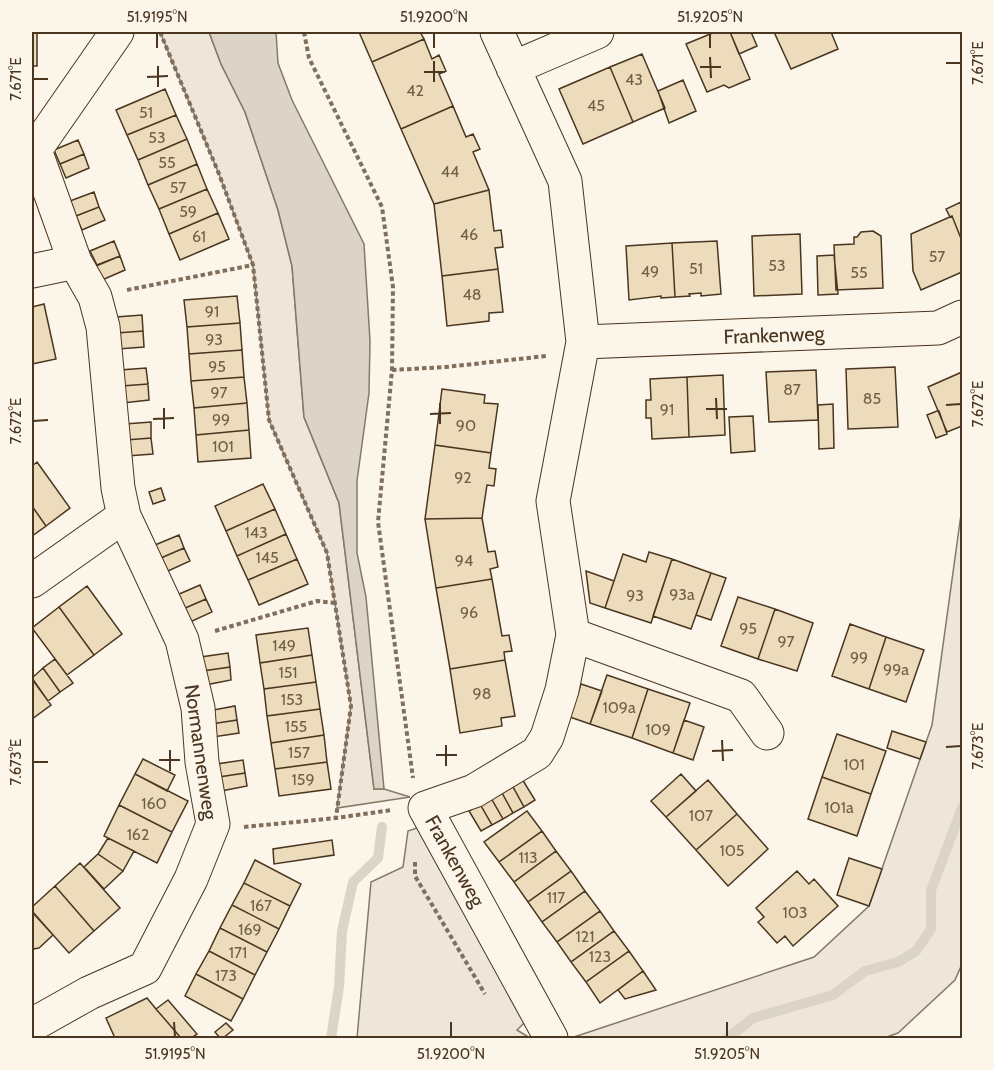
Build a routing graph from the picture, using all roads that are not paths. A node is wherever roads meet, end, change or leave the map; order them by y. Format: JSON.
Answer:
{"nodes":[{"id":1,"x":117,"y":32,"type":"edge"},
{"id":2,"x":497,"y":32,"type":"edge"},
{"id":3,"x":597,"y":32,"type":"edge"},
{"id":4,"x":513,"y":68,"type":"junction"},
{"id":5,"x":75,"y":262,"type":"junction"},
{"id":6,"x":32,"y":271,"type":"edge"},
{"id":7,"x":963,"y":317,"type":"edge"},
{"id":8,"x":583,"y":342,"type":"junction"},
{"id":9,"x":124,"y":516,"type":"junction"},
{"id":10,"x":32,"y":581,"type":"edge"},
{"id":11,"x":573,"y":635,"type":"junction"},
{"id":12,"x":767,"y":733,"type":"dead end"},
{"id":13,"x":32,"y":1025,"type":"edge"},
{"id":14,"x":551,"y":1038,"type":"edge"}],
"edges":[{"from":1,"to":5,"type":"street","name":"Normannenweg"},
{"from":2,"to":4,"type":"street","name":"Frankenweg"},
{"from":3,"to":4,"type":"street"},
{"from":4,"to":8,"type":"street","name":"Frankenweg"},
{"from":5,"to":6,"type":"street"},
{"from":5,"to":9,"type":"street","name":"Normannenweg"},
{"from":7,"to":8,"type":"street","name":"Frankenweg"},
{"from":8,"to":11,"type":"street","name":"Frankenweg"},
{"from":9,"to":10,"type":"street"},
{"from":9,"to":13,"type":"street","name":"Normannenweg"},
{"from":11,"to":12,"type":"street"},
{"from":11,"to":14,"type":"street","name":"Frankenweg"}]}
